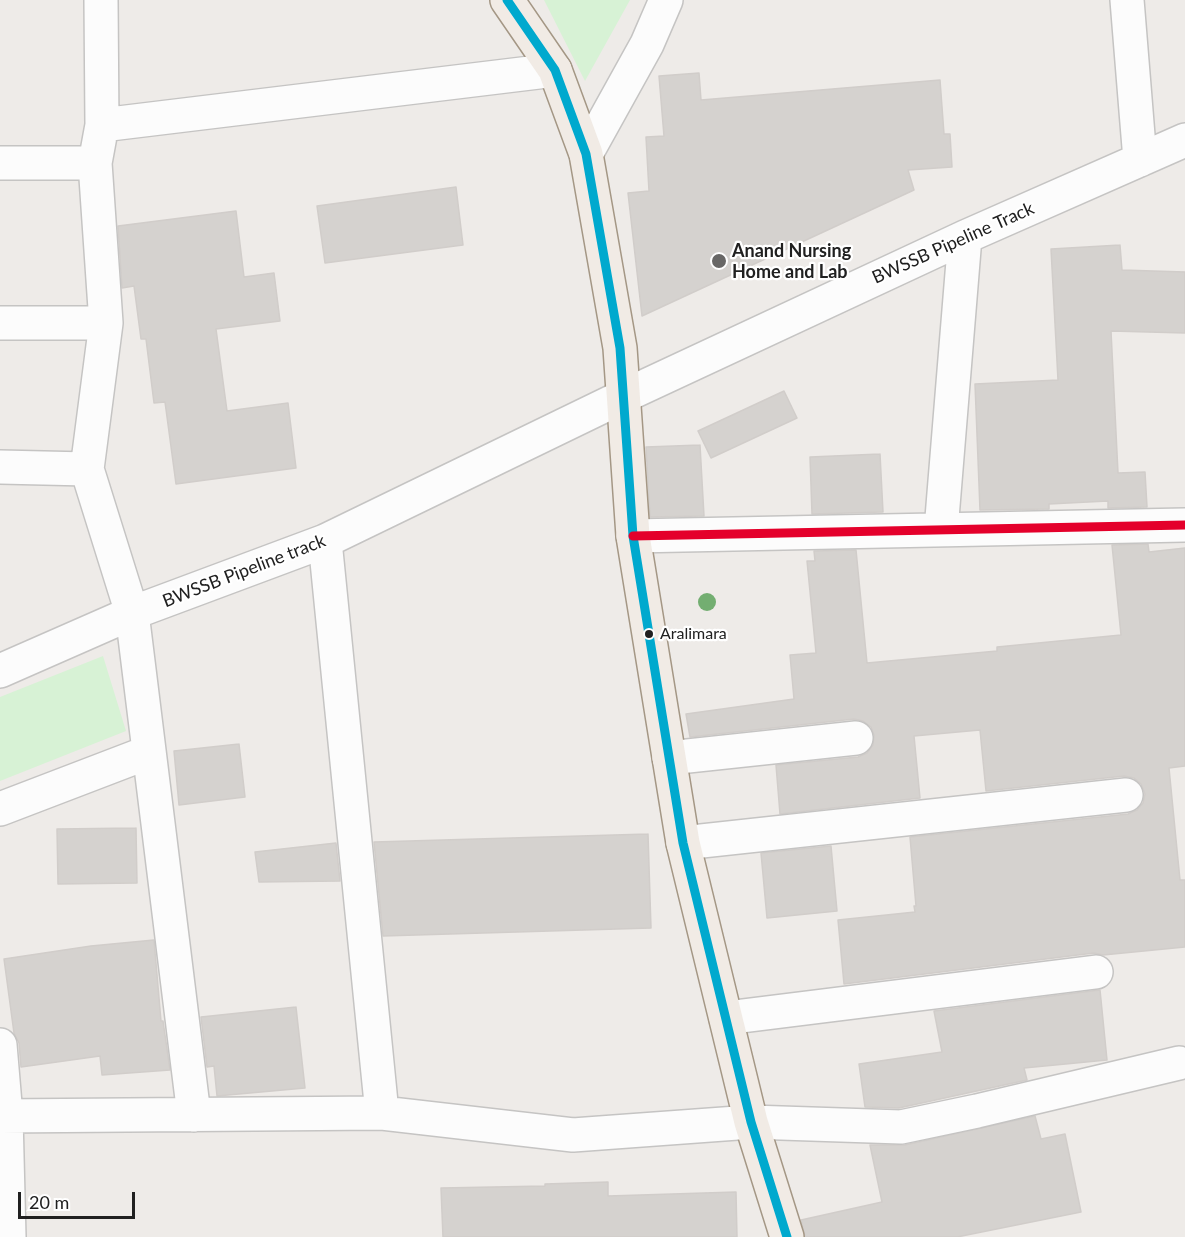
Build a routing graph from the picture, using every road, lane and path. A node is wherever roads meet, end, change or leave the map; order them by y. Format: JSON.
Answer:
{"nodes":[{"id":1,"x":100,"y":0,"type":"edge"},
{"id":2,"x":507,"y":0,"type":"edge"},
{"id":3,"x":666,"y":0,"type":"edge"},
{"id":4,"x":1127,"y":0,"type":"edge"},
{"id":5,"x":555,"y":70,"type":"junction"},
{"id":6,"x":102,"y":125,"type":"junction"},
{"id":7,"x":1185,"y":140,"type":"edge"},
{"id":8,"x":586,"y":154,"type":"junction"},
{"id":9,"x":1140,"y":160,"type":"junction"},
{"id":10,"x":0,"y":163,"type":"edge"},
{"id":11,"x":95,"y":163,"type":"junction"},
{"id":12,"x":965,"y":237,"type":"junction"},
{"id":13,"x":106,"y":322,"type":"junction"},
{"id":14,"x":0,"y":323,"type":"edge"},
{"id":15,"x":624,"y":396,"type":"junction"},
{"id":16,"x":0,"y":467,"type":"edge"},
{"id":17,"x":87,"y":469,"type":"junction"},
{"id":18,"x":1185,"y":525,"type":"edge"},
{"id":19,"x":942,"y":530,"type":"junction"},
{"id":20,"x":633,"y":536,"type":"junction"},
{"id":21,"x":325,"y":541,"type":"junction"},
{"id":22,"x":132,"y":613,"type":"junction"},
{"id":23,"x":0,"y":671,"type":"edge"},
{"id":24,"x":856,"y":738,"type":"dead end"},
{"id":25,"x":149,"y":752,"type":"junction"},
{"id":26,"x":669,"y":758,"type":"junction"},
{"id":27,"x":1126,"y":795,"type":"dead end"},
{"id":28,"x":0,"y":809,"type":"edge"},
{"id":29,"x":683,"y":843,"type":"junction"},
{"id":30,"x":1096,"y":972,"type":"dead end"},
{"id":31,"x":726,"y":1018,"type":"junction"},
{"id":32,"x":0,"y":1045,"type":"edge"},
{"id":33,"x":1179,"y":1063,"type":"dead end"},
{"id":34,"x":382,"y":1113,"type":"junction"},
{"id":35,"x":194,"y":1115,"type":"junction"},
{"id":36,"x":3,"y":1116,"type":"edge"},
{"id":37,"x":751,"y":1122,"type":"junction"},
{"id":38,"x":9,"y":1237,"type":"edge"},
{"id":39,"x":787,"y":1237,"type":"edge"}],
"edges":[{"from":1,"to":6,"type":"street"},
{"from":2,"to":5,"type":"main road"},
{"from":3,"to":8,"type":"street"},
{"from":4,"to":9,"type":"street"},
{"from":5,"to":6,"type":"street"},
{"from":5,"to":8,"type":"main road"},
{"from":6,"to":11,"type":"street"},
{"from":7,"to":9,"type":"street","name":"BWSSB Pipeline Track"},
{"from":8,"to":15,"type":"main road"},
{"from":9,"to":12,"type":"street","name":"BWSSB Pipeline Track"},
{"from":10,"to":11,"type":"street"},
{"from":11,"to":13,"type":"street"},
{"from":12,"to":15,"type":"street","name":"BWSSB Pipeline Track"},
{"from":12,"to":19,"type":"street"},
{"from":13,"to":14,"type":"street"},
{"from":13,"to":17,"type":"street"},
{"from":15,"to":20,"type":"main road"},
{"from":15,"to":21,"type":"street","name":"BWSSB Pipeline track"},
{"from":16,"to":17,"type":"street"},
{"from":17,"to":22,"type":"street"},
{"from":18,"to":19,"type":"street"},
{"from":19,"to":20,"type":"street"},
{"from":20,"to":26,"type":"main road"},
{"from":21,"to":22,"type":"street","name":"BWSSB Pipeline track"},
{"from":21,"to":34,"type":"street"},
{"from":22,"to":23,"type":"street","name":"BWSSB Pipeline track"},
{"from":22,"to":25,"type":"street"},
{"from":24,"to":26,"type":"street"},
{"from":25,"to":28,"type":"street"},
{"from":25,"to":35,"type":"street"},
{"from":26,"to":29,"type":"main road"},
{"from":27,"to":29,"type":"street"},
{"from":29,"to":31,"type":"main road"},
{"from":30,"to":31,"type":"street"},
{"from":31,"to":37,"type":"main road"},
{"from":32,"to":36,"type":"street"},
{"from":33,"to":37,"type":"street"},
{"from":34,"to":35,"type":"street"},
{"from":34,"to":37,"type":"street"},
{"from":35,"to":36,"type":"street"},
{"from":36,"to":38,"type":"street"},
{"from":37,"to":39,"type":"main road"}]}
